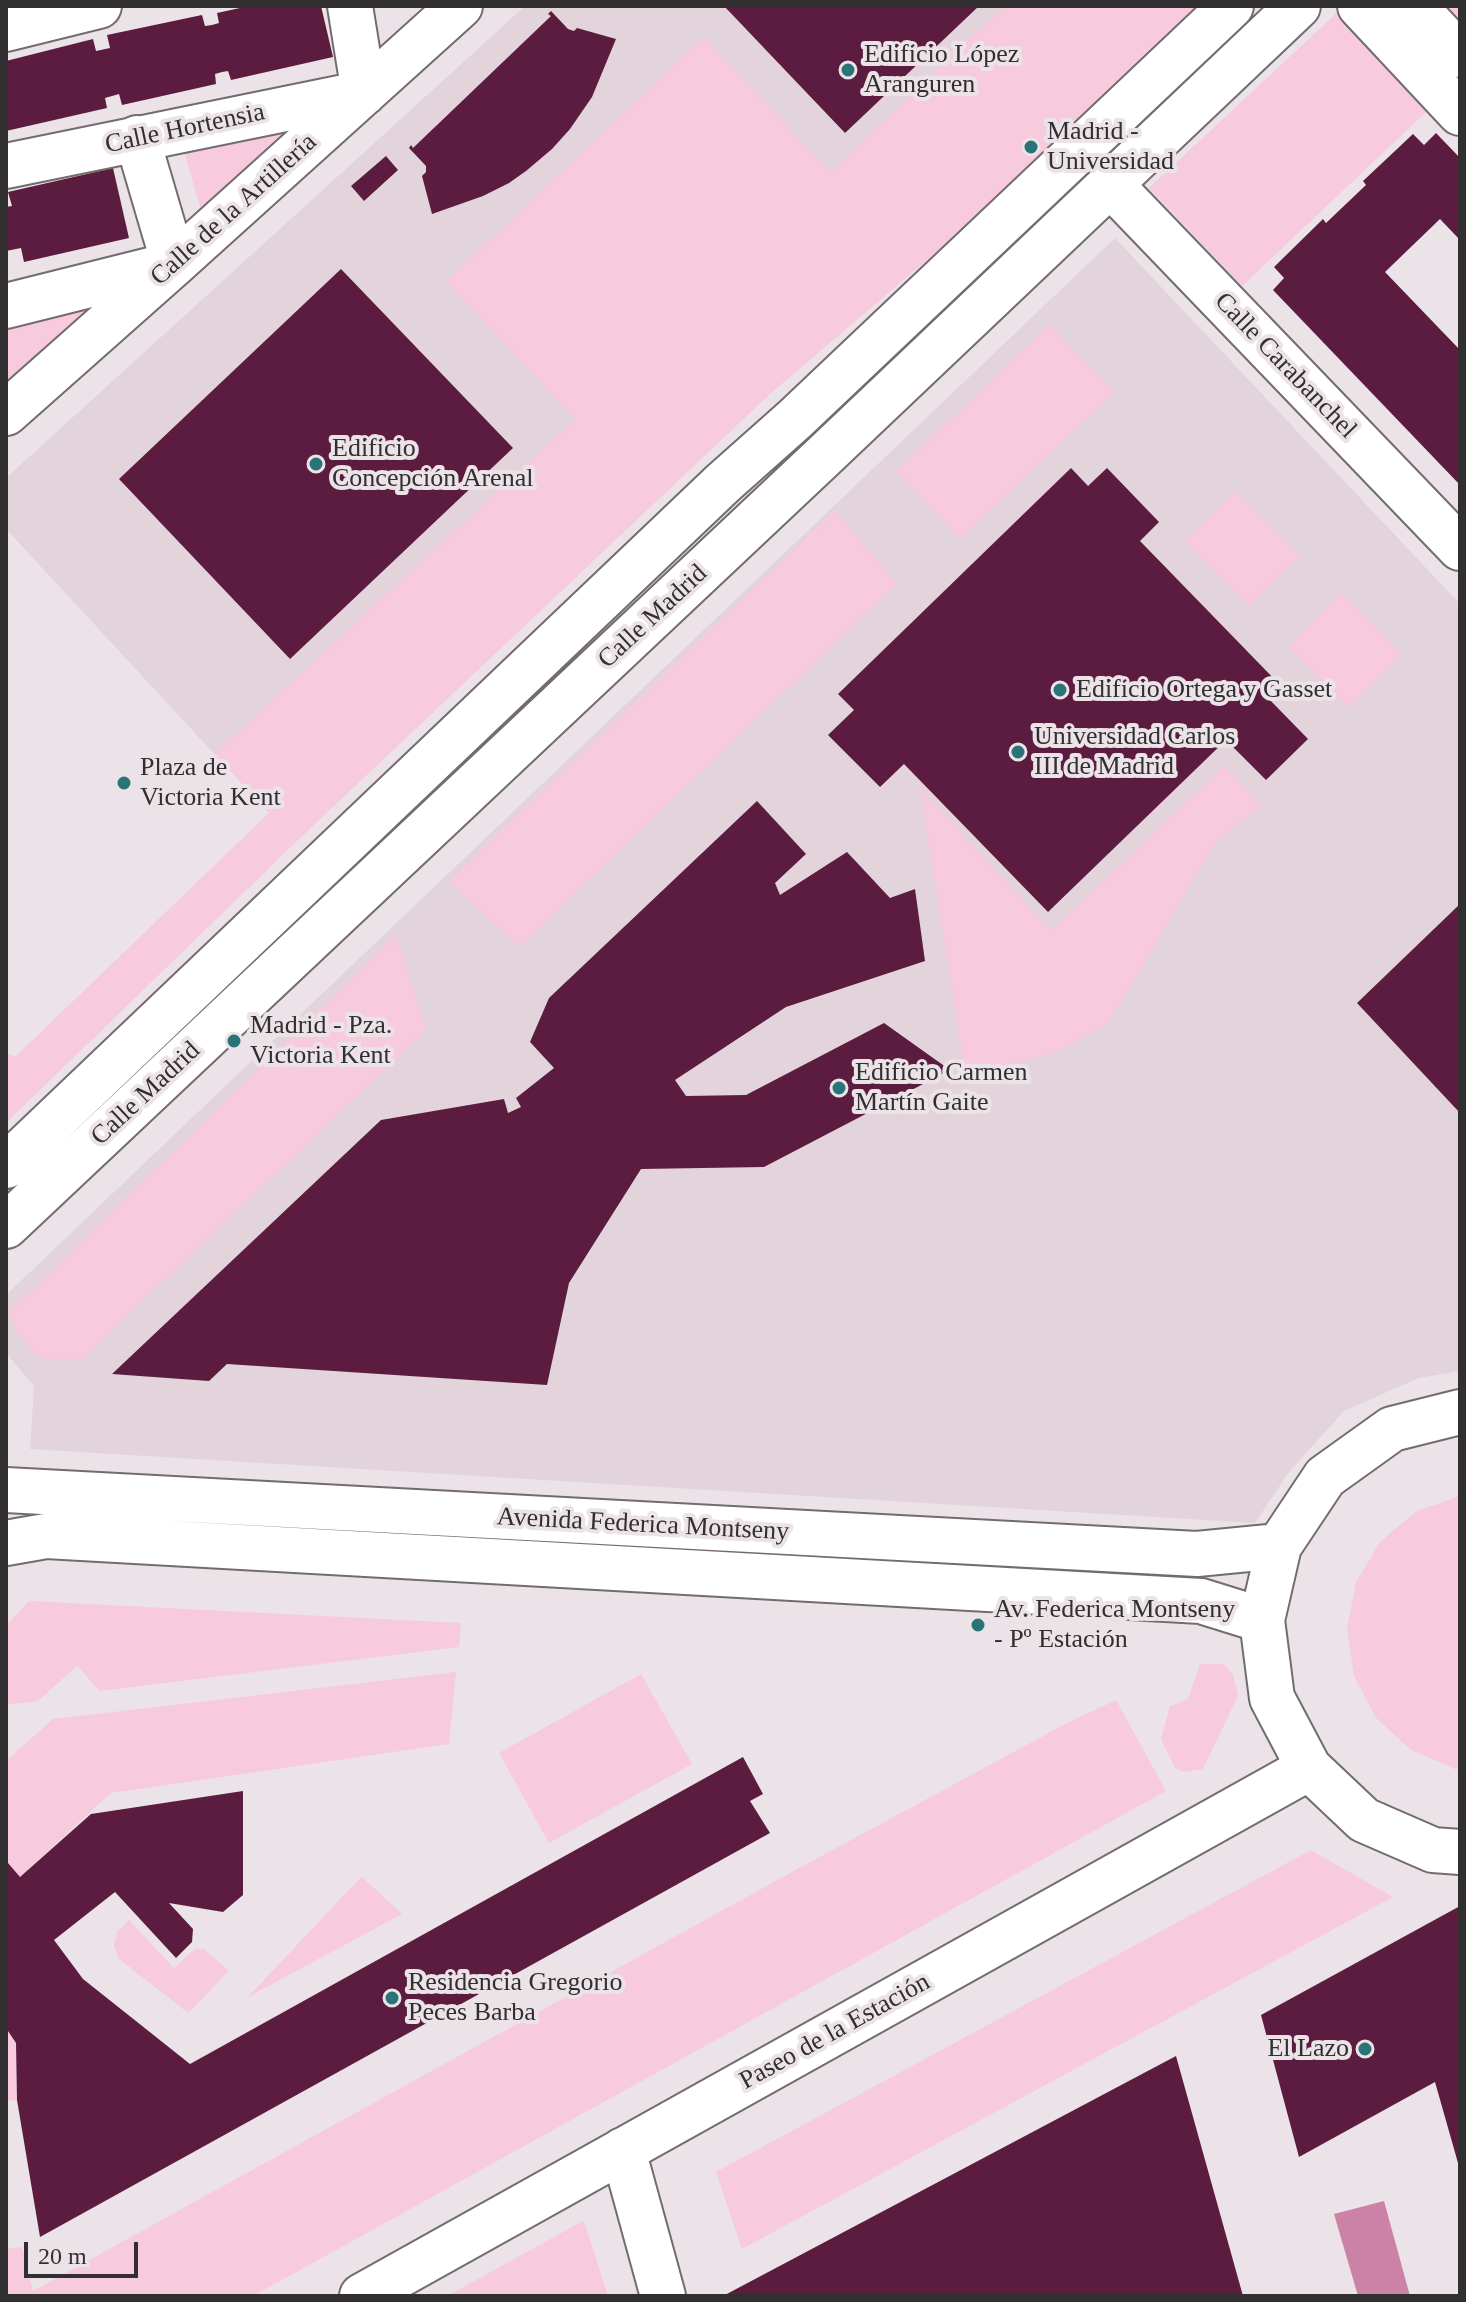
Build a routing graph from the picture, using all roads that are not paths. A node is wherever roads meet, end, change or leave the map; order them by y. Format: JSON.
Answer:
{"nodes":[{"id":1,"x":99,"y":6,"type":"edge"},
{"id":2,"x":350,"y":6,"type":"edge"},
{"id":3,"x":460,"y":6,"type":"edge"},
{"id":4,"x":1231,"y":6,"type":"edge"},
{"id":5,"x":1298,"y":6,"type":"edge"},
{"id":6,"x":1360,"y":6,"type":"edge"},
{"id":7,"x":1414,"y":6,"type":"edge"},
{"id":8,"x":6,"y":29,"type":"edge"},
{"id":9,"x":1460,"y":55,"type":"edge"},
{"id":10,"x":364,"y":93,"type":"junction"},
{"id":11,"x":1460,"y":113,"type":"edge"},
{"id":12,"x":137,"y":138,"type":"junction"},
{"id":13,"x":6,"y":166,"type":"edge"},
{"id":14,"x":1110,"y":184,"type":"junction"},
{"id":15,"x":174,"y":264,"type":"junction"},
{"id":16,"x":6,"y":306,"type":"edge"},
{"id":17,"x":6,"y":413,"type":"edge"},
{"id":18,"x":1460,"y":548,"type":"edge"},
{"id":19,"x":6,"y":1166,"type":"edge"},
{"id":20,"x":6,"y":1226,"type":"edge"},
{"id":21,"x":1460,"y":1412,"type":"edge"},
{"id":22,"x":6,"y":1490,"type":"edge"},
{"id":23,"x":6,"y":1543,"type":"edge"},
{"id":24,"x":1279,"y":1546,"type":"junction"},
{"id":25,"x":1262,"y":1620,"type":"junction"},
{"id":26,"x":1309,"y":1768,"type":"junction"},
{"id":27,"x":1460,"y":1852,"type":"edge"},
{"id":28,"x":623,"y":2150,"type":"junction"},
{"id":29,"x":362,"y":2296,"type":"edge"},
{"id":30,"x":663,"y":2296,"type":"edge"}],
"edges":[{"from":1,"to":8,"type":"street"},
{"from":2,"to":10,"type":"street"},
{"from":3,"to":10,"type":"street","name":"Calle de la Artillería"},
{"from":4,"to":19,"type":"street","name":"Calle Madrid"},
{"from":5,"to":14,"type":"street","name":"Calle Madrid"},
{"from":6,"to":11,"type":"street"},
{"from":7,"to":9,"type":"street"},
{"from":10,"to":12,"type":"street","name":"Calle Hortensia"},
{"from":10,"to":15,"type":"street","name":"Calle de la Artillería"},
{"from":12,"to":13,"type":"street","name":"Calle Hortensia"},
{"from":12,"to":15,"type":"street"},
{"from":14,"to":18,"type":"street","name":"Calle Carabanchel"},
{"from":14,"to":20,"type":"street","name":"Calle Madrid"},
{"from":15,"to":16,"type":"street"},
{"from":15,"to":17,"type":"street","name":"Calle de la Artillería"},
{"from":21,"to":24,"type":"street"},
{"from":22,"to":24,"type":"street","name":"Avenida Federica Montseny"},
{"from":23,"to":25,"type":"street","name":"Avenida Federica Montseny"},
{"from":24,"to":25,"type":"street"},
{"from":25,"to":26,"type":"street"},
{"from":26,"to":27,"type":"street"},
{"from":26,"to":28,"type":"street","name":"Paseo de la Estación"},
{"from":28,"to":29,"type":"street","name":"Paseo de la Estación"},
{"from":28,"to":30,"type":"street"}]}
